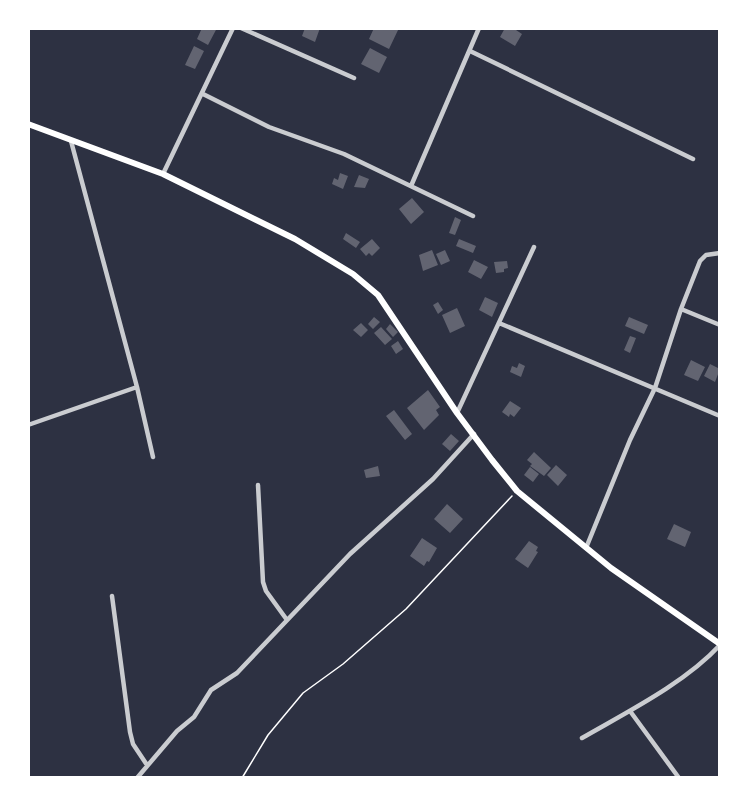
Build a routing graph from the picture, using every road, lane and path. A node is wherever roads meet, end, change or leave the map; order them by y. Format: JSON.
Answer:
{"nodes":[{"id":1,"x":234,"y":28,"type":"edge"},
{"id":2,"x":241,"y":28,"type":"edge"},
{"id":3,"x":479,"y":28,"type":"edge"},
{"id":4,"x":470,"y":51,"type":"junction"},
{"id":5,"x":354,"y":78,"type":"dead end"},
{"id":6,"x":203,"y":94,"type":"junction"},
{"id":7,"x":28,"y":124,"type":"edge"},
{"id":8,"x":71,"y":141,"type":"junction"},
{"id":9,"x":693,"y":159,"type":"dead end"},
{"id":10,"x":163,"y":174,"type":"junction"},
{"id":11,"x":411,"y":186,"type":"junction"},
{"id":12,"x":473,"y":216,"type":"dead end"},
{"id":13,"x":534,"y":247,"type":"dead end"},
{"id":14,"x":720,"y":253,"type":"edge"},
{"id":15,"x":681,"y":309,"type":"junction"},
{"id":16,"x":499,"y":323,"type":"junction"},
{"id":17,"x":720,"y":325,"type":"edge"},
{"id":18,"x":137,"y":387,"type":"junction"},
{"id":19,"x":656,"y":388,"type":"junction"},
{"id":20,"x":457,"y":413,"type":"junction"},
{"id":21,"x":720,"y":416,"type":"edge"},
{"id":22,"x":28,"y":425,"type":"edge"},
{"id":23,"x":474,"y":434,"type":"junction"},
{"id":24,"x":153,"y":457,"type":"dead end"},
{"id":25,"x":258,"y":485,"type":"dead end"},
{"id":26,"x":518,"y":491,"type":"junction"},
{"id":27,"x":586,"y":548,"type":"junction"},
{"id":28,"x":112,"y":596,"type":"dead end"},
{"id":29,"x":287,"y":620,"type":"junction"},
{"id":30,"x":720,"y":645,"type":"edge"},
{"id":31,"x":630,"y":711,"type":"junction"},
{"id":32,"x":582,"y":738,"type":"dead end"},
{"id":33,"x":147,"y":765,"type":"junction"},
{"id":34,"x":136,"y":777,"type":"edge"},
{"id":35,"x":242,"y":777,"type":"edge"},
{"id":36,"x":679,"y":777,"type":"edge"}],
"edges":[{"from":1,"to":6,"type":"street"},
{"from":2,"to":5,"type":"street"},
{"from":3,"to":4,"type":"street"},
{"from":4,"to":9,"type":"street"},
{"from":4,"to":11,"type":"street"},
{"from":6,"to":10,"type":"street"},
{"from":6,"to":11,"type":"street"},
{"from":7,"to":8,"type":"main road"},
{"from":8,"to":10,"type":"main road"},
{"from":8,"to":18,"type":"street"},
{"from":10,"to":20,"type":"main road"},
{"from":11,"to":12,"type":"street"},
{"from":13,"to":16,"type":"street"},
{"from":14,"to":15,"type":"street"},
{"from":15,"to":17,"type":"street"},
{"from":15,"to":19,"type":"street"},
{"from":16,"to":19,"type":"street"},
{"from":16,"to":20,"type":"street"},
{"from":18,"to":22,"type":"street"},
{"from":18,"to":24,"type":"street"},
{"from":19,"to":21,"type":"street"},
{"from":19,"to":27,"type":"street"},
{"from":20,"to":23,"type":"main road"},
{"from":23,"to":26,"type":"main road"},
{"from":23,"to":29,"type":"street"},
{"from":25,"to":29,"type":"street"},
{"from":26,"to":27,"type":"main road"},
{"from":26,"to":35,"type":"path"},
{"from":27,"to":30,"type":"main road"},
{"from":28,"to":33,"type":"street"},
{"from":29,"to":33,"type":"street"},
{"from":30,"to":31,"type":"street"},
{"from":31,"to":32,"type":"street"},
{"from":31,"to":36,"type":"street"},
{"from":33,"to":34,"type":"street"}]}
